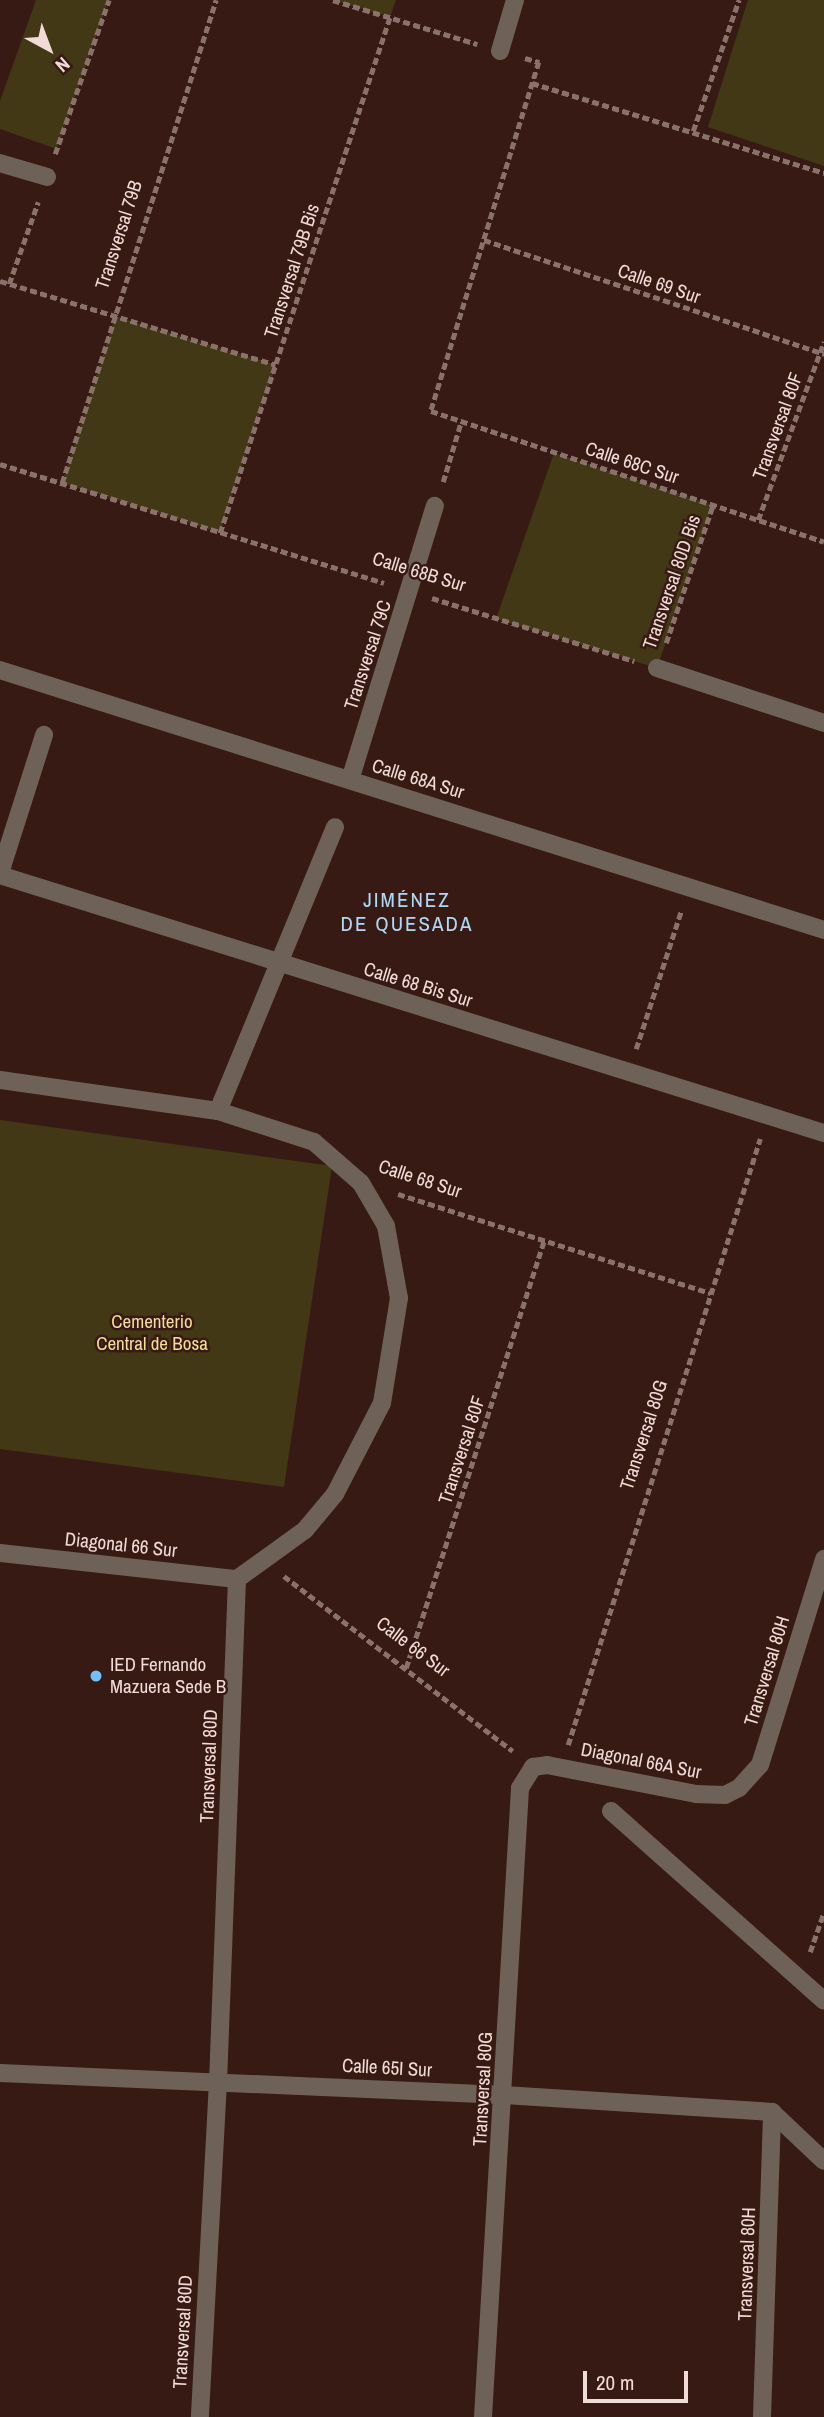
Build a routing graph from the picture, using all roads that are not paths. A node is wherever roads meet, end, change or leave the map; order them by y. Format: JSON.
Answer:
{"nodes":[{"id":1,"x":515,"y":0,"type":"edge"},
{"id":2,"x":500,"y":51,"type":"road end"},
{"id":3,"x":0,"y":163,"type":"edge"},
{"id":4,"x":47,"y":177,"type":"road end"},
{"id":5,"x":435,"y":506,"type":"road end"},
{"id":6,"x":657,"y":668,"type":"road end"},
{"id":7,"x":0,"y":670,"type":"edge"},
{"id":8,"x":824,"y":723,"type":"edge"},
{"id":9,"x":44,"y":735,"type":"dead end"},
{"id":10,"x":350,"y":780,"type":"junction"},
{"id":11,"x":335,"y":827,"type":"dead end"},
{"id":12,"x":0,"y":874,"type":"edge"},
{"id":13,"x":824,"y":930,"type":"edge"},
{"id":14,"x":279,"y":963,"type":"junction"},
{"id":15,"x":0,"y":1080,"type":"edge"},
{"id":16,"x":218,"y":1111,"type":"junction"},
{"id":17,"x":824,"y":1133,"type":"edge"},
{"id":18,"x":0,"y":1553,"type":"edge"},
{"id":19,"x":824,"y":1559,"type":"edge"},
{"id":20,"x":237,"y":1580,"type":"junction"},
{"id":21,"x":533,"y":1767,"type":"joint"},
{"id":22,"x":739,"y":1788,"type":"joint"},
{"id":23,"x":611,"y":1811,"type":"dead end"},
{"id":24,"x":824,"y":2001,"type":"edge"},
{"id":25,"x":0,"y":2073,"type":"edge"},
{"id":26,"x":218,"y":2082,"type":"junction"},
{"id":27,"x":504,"y":2095,"type":"junction"},
{"id":28,"x":772,"y":2112,"type":"junction"},
{"id":29,"x":824,"y":2161,"type":"edge"},
{"id":30,"x":200,"y":2417,"type":"edge"},
{"id":31,"x":483,"y":2417,"type":"edge"},
{"id":32,"x":762,"y":2417,"type":"edge"}],
"edges":[{"from":1,"to":2,"type":"street"},
{"from":3,"to":4,"type":"street"},
{"from":5,"to":10,"type":"street","name":"Transversal 79C"},
{"from":6,"to":8,"type":"street"},
{"from":7,"to":10,"type":"street","name":"Calle 68A Sur"},
{"from":9,"to":12,"type":"street"},
{"from":10,"to":13,"type":"street","name":"Calle 68A Sur"},
{"from":11,"to":14,"type":"street"},
{"from":12,"to":14,"type":"street","name":"Calle 68 Bis Sur"},
{"from":14,"to":16,"type":"street"},
{"from":14,"to":17,"type":"street","name":"Calle 68 Bis Sur"},
{"from":15,"to":16,"type":"street","name":"Calle 68 Sur"},
{"from":16,"to":20,"type":"street","name":"Calle 68 Sur"},
{"from":18,"to":20,"type":"street","name":"Diagonal 66 Sur"},
{"from":19,"to":22,"type":"street","name":"Transversal 80H"},
{"from":20,"to":26,"type":"street","name":"Transversal 80D"},
{"from":21,"to":22,"type":"street","name":"Diagonal 66A Sur"},
{"from":21,"to":27,"type":"street","name":"Transversal 80G"},
{"from":23,"to":24,"type":"street"},
{"from":25,"to":26,"type":"street","name":"Calle 65I Sur"},
{"from":26,"to":27,"type":"street","name":"Calle 65I Sur"},
{"from":26,"to":30,"type":"street","name":"Transversal 80D"},
{"from":27,"to":28,"type":"street","name":"Calle 65I Sur"},
{"from":27,"to":31,"type":"street","name":"Transversal 80G"},
{"from":28,"to":29,"type":"street"},
{"from":28,"to":32,"type":"street","name":"Transversal 80H"}]}
